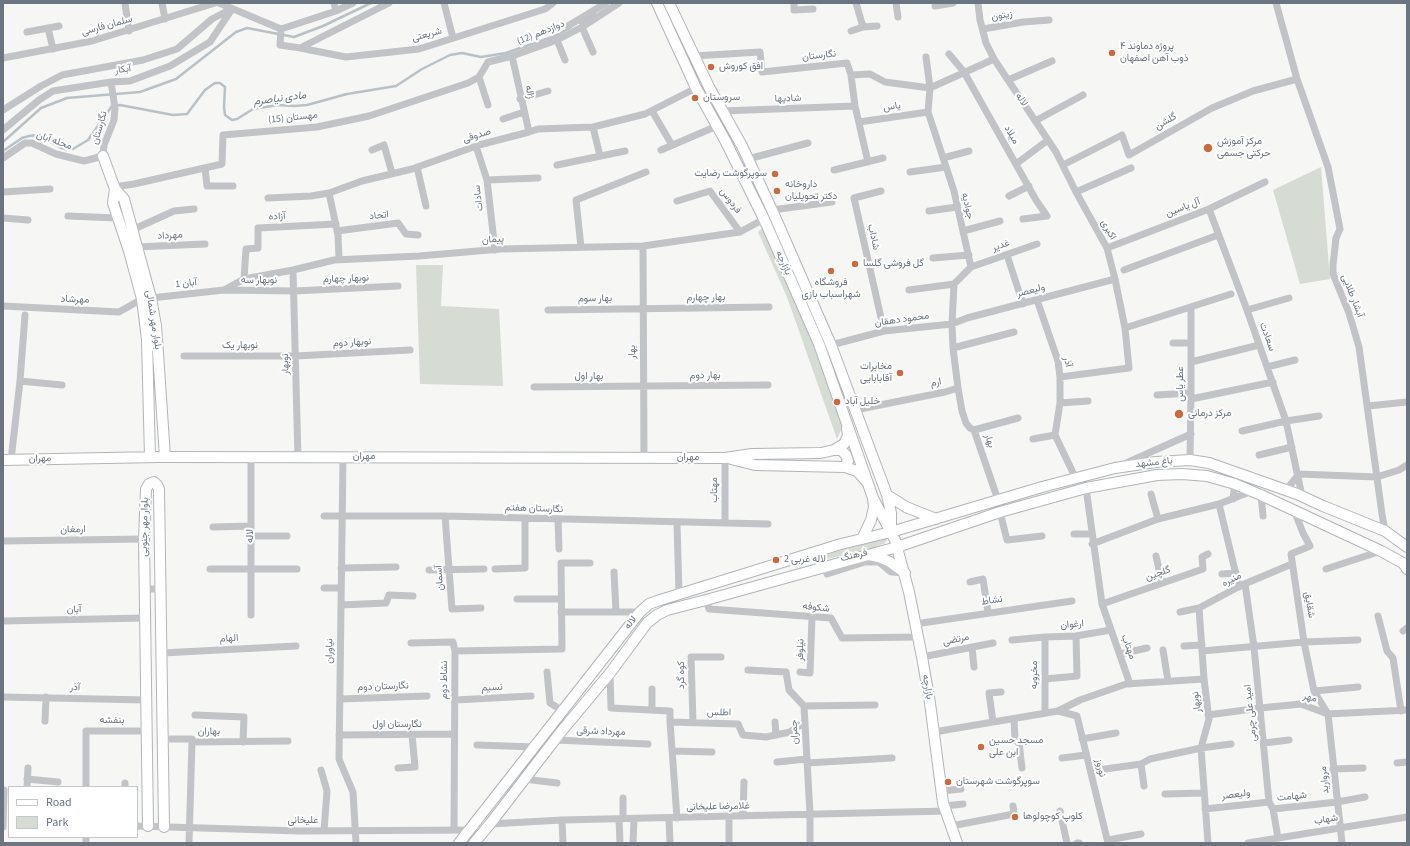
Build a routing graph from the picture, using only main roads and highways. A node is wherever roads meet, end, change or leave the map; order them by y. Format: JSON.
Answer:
{"nodes":[{"id":1,"x":657,"y":3,"type":"edge"},
{"id":2,"x":669,"y":3,"type":"edge"},
{"id":3,"x":742,"y":146,"type":"junction"},
{"id":4,"x":730,"y":151,"type":"junction"},
{"id":5,"x":103,"y":156,"type":"road end"},
{"id":6,"x":748,"y":161,"type":"junction"},
{"id":7,"x":739,"y":169,"type":"junction"},
{"id":8,"x":114,"y":188,"type":"junction"},
{"id":9,"x":146,"y":298,"type":"junction"},
{"id":10,"x":847,"y":424,"type":"junction"},
{"id":11,"x":834,"y":450,"type":"junction"},
{"id":12,"x":150,"y":457,"type":"junction"},
{"id":13,"x":165,"y":457,"type":"junction"},
{"id":14,"x":725,"y":458,"type":"junction"},
{"id":15,"x":7,"y":460,"type":"edge"},
{"id":16,"x":1156,"y":462,"type":"junction"},
{"id":17,"x":845,"y":467,"type":"junction"},
{"id":18,"x":1157,"y":475,"type":"junction"},
{"id":19,"x":868,"y":483,"type":"junction"},
{"id":20,"x":887,"y":495,"type":"junction"},
{"id":21,"x":873,"y":498,"type":"junction"},
{"id":22,"x":1324,"y":506,"type":"junction"},
{"id":23,"x":1346,"y":516,"type":"junction"},
{"id":24,"x":936,"y":519,"type":"junction"},
{"id":25,"x":1317,"y":521,"type":"junction"},
{"id":26,"x":1340,"y":531,"type":"junction"},
{"id":27,"x":891,"y":532,"type":"junction"},
{"id":28,"x":862,"y":539,"type":"junction"},
{"id":29,"x":897,"y":547,"type":"junction"},
{"id":30,"x":1407,"y":547,"type":"edge"},
{"id":31,"x":815,"y":553,"type":"junction"},
{"id":32,"x":866,"y":555,"type":"junction"},
{"id":33,"x":1407,"y":569,"type":"edge"},
{"id":34,"x":824,"y":571,"type":"junction"},
{"id":35,"x":905,"y":574,"type":"junction"},
{"id":36,"x":505,"y":785,"type":"junction"},
{"id":37,"x":515,"y":791,"type":"junction"},
{"id":38,"x":148,"y":826,"type":"road end"},
{"id":39,"x":164,"y":827,"type":"road end"},
{"id":40,"x":459,"y":843,"type":"edge"},
{"id":41,"x":474,"y":843,"type":"edge"},
{"id":42,"x":957,"y":843,"type":"edge"}],
"edges":[{"from":1,"to":4,"type":"main road","name":"بازارچه"},
{"from":2,"to":3,"type":"main road","name":"بازارچه"},
{"from":3,"to":4,"type":"main road"},
{"from":3,"to":6,"type":"main road","name":"بازارچه"},
{"from":4,"to":7,"type":"main road","name":"بازارچه"},
{"from":5,"to":8,"type":"main road","name":"بلوار مهر شمالی"},
{"from":6,"to":7,"type":"main road"},
{"from":6,"to":20,"type":"main road","name":"بازارچه"},
{"from":7,"to":10,"type":"main road","name":"بازارچه"},
{"from":8,"to":9,"type":"main road","name":"بلوار مهر شمالی"},
{"from":8,"to":9,"type":"main road","name":"بلوار مهر شمالی"},
{"from":9,"to":12,"type":"main road","name":"بلوار مهر شمالی"},
{"from":9,"to":13,"type":"main road","name":"بلوار مهر شمالی"},
{"from":10,"to":11,"type":"main road"},
{"from":10,"to":19,"type":"main road","name":"بازارچه"},
{"from":11,"to":14,"type":"main road","name":"مهران"},
{"from":11,"to":17,"type":"main road"},
{"from":12,"to":13,"type":"main road","name":"مهران"},
{"from":12,"to":15,"type":"main road","name":"مهران"},
{"from":13,"to":14,"type":"main road","name":"مهران"},
{"from":14,"to":17,"type":"main road","name":"مهران"},
{"from":16,"to":18,"type":"main road"},
{"from":16,"to":22,"type":"main road","name":"باغ مشهد"},
{"from":16,"to":24,"type":"main road","name":"باغ مشهد"},
{"from":17,"to":19,"type":"main road","name":"مهران"},
{"from":18,"to":25,"type":"main road","name":"باغ مشهد"},
{"from":18,"to":29,"type":"main road","name":"باغ مشهد"},
{"from":19,"to":21,"type":"main road","name":"بازارچه"},
{"from":20,"to":24,"type":"main road"},
{"from":20,"to":27,"type":"main road","name":"بازارچه"},
{"from":21,"to":27,"type":"main road","name":"بازارچه"},
{"from":21,"to":28,"type":"main road"},
{"from":22,"to":23,"type":"main road","name":"باغ مشهد"},
{"from":22,"to":25,"type":"main road"},
{"from":23,"to":26,"type":"main road"},
{"from":23,"to":30,"type":"main road","name":"باغ مشهد"},
{"from":24,"to":27,"type":"main road","name":"باغ مشهد"},
{"from":25,"to":26,"type":"main road","name":"باغ مشهد"},
{"from":26,"to":33,"type":"main road","name":"باغ مشهد"},
{"from":27,"to":28,"type":"main road","name":"لاله"},
{"from":27,"to":29,"type":"main road","name":"بازارچه"},
{"from":28,"to":31,"type":"main road","name":"لاله"},
{"from":29,"to":32,"type":"main road","name":"لاله"},
{"from":29,"to":35,"type":"main road","name":"بازارچه"},
{"from":31,"to":34,"type":"main road"},
{"from":31,"to":36,"type":"main road","name":"لاله"},
{"from":32,"to":34,"type":"main road","name":"لاله"},
{"from":32,"to":35,"type":"main road"},
{"from":34,"to":37,"type":"main road","name":"لاله"},
{"from":35,"to":42,"type":"main road","name":"بازارچه"},
{"from":36,"to":37,"type":"main road"},
{"from":36,"to":40,"type":"main road","name":"لاله"},
{"from":37,"to":41,"type":"main road","name":"لاله"},
{"from":38,"to":39,"type":"main road","name":"بلوار مهر جنوبی"}]}
